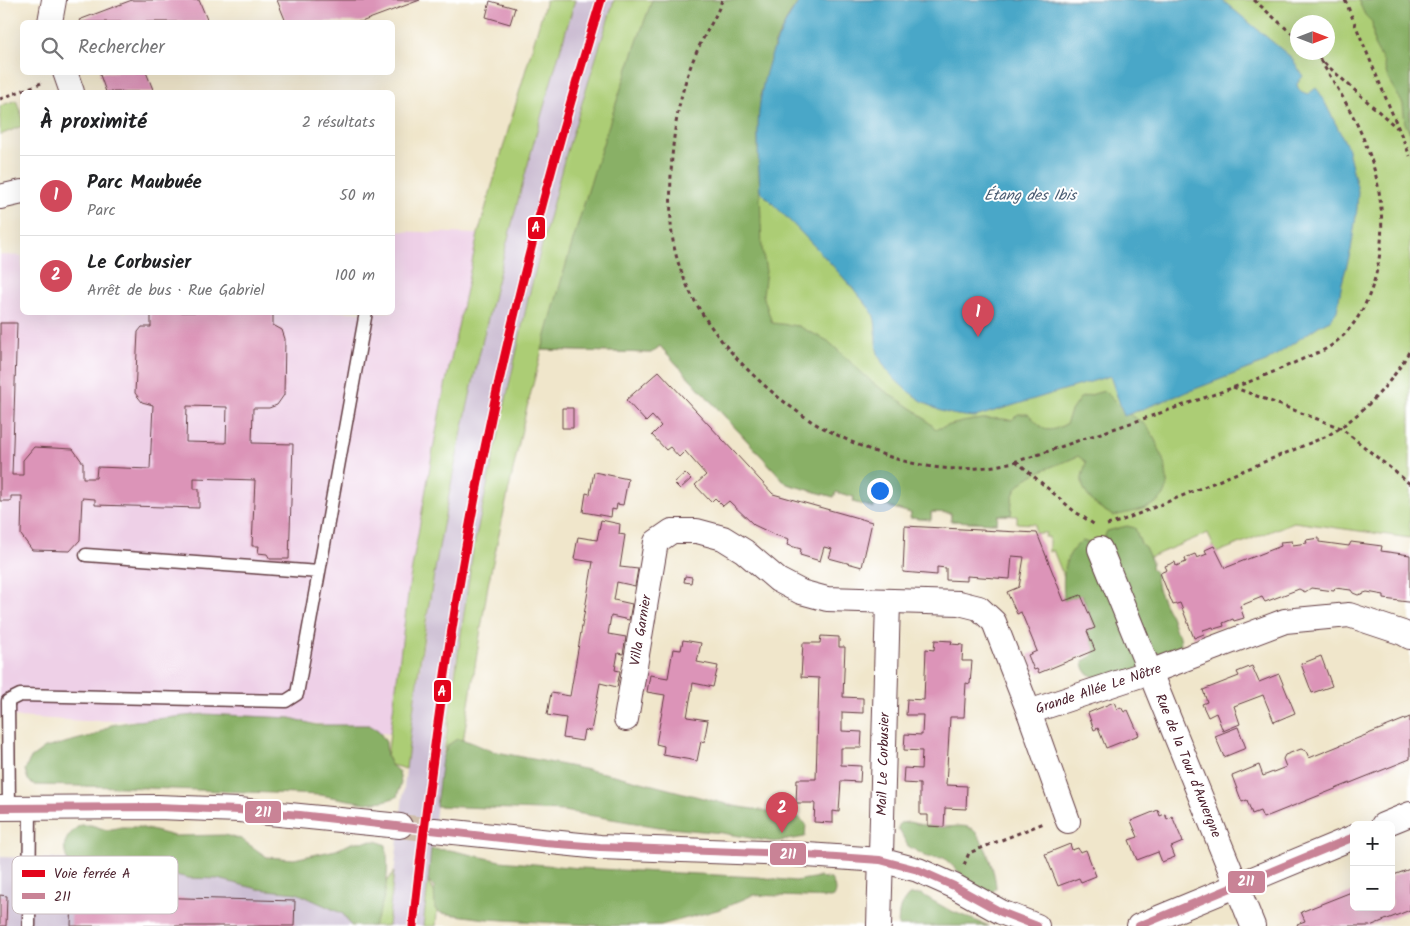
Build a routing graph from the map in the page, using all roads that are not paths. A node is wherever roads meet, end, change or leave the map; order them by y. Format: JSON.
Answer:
{"nodes":[{"id":1,"x":54,"y":0,"type":"edge"},
{"id":2,"x":50,"y":20,"type":"edge"},
{"id":3,"x":66,"y":75,"type":"edge"},
{"id":4,"x":71,"y":90,"type":"edge"},
{"id":5,"x":20,"y":192,"type":"edge"},
{"id":6,"x":0,"y":197,"type":"edge"},
{"id":7,"x":365,"y":315,"type":"edge"},
{"id":8,"x":656,"y":542,"type":"joint"},
{"id":9,"x":1100,"y":549,"type":"dead end"},
{"id":10,"x":86,"y":555,"type":"dead end"},
{"id":11,"x":319,"y":572,"type":"junction"},
{"id":12,"x":888,"y":602,"type":"junction"},
{"id":13,"x":1410,"y":637,"type":"edge"},
{"id":14,"x":1150,"y":672,"type":"junction"},
{"id":15,"x":1028,"y":712,"type":"junction"},
{"id":16,"x":626,"y":719,"type":"dead end"},
{"id":17,"x":13,"y":808,"type":"edge"},
{"id":18,"x":1410,"y":814,"type":"edge"},
{"id":19,"x":1067,"y":818,"type":"road end"},
{"id":20,"x":1393,"y":821,"type":"edge"},
{"id":21,"x":400,"y":826,"type":"tunnel mouth"},
{"id":22,"x":434,"y":830,"type":"tunnel mouth"},
{"id":23,"x":1350,"y":839,"type":"edge"},
{"id":24,"x":20,"y":856,"type":"edge"},
{"id":25,"x":880,"y":860,"type":"junction"},
{"id":26,"x":1238,"y":885,"type":"junction"},
{"id":27,"x":1004,"y":919,"type":"edge"},
{"id":28,"x":880,"y":926,"type":"edge"},
{"id":29,"x":1037,"y":926,"type":"edge"},
{"id":30,"x":1139,"y":926,"type":"edge"},
{"id":31,"x":1253,"y":926,"type":"edge"}],
"edges":[{"from":1,"to":2,"type":"street"},
{"from":3,"to":4,"type":"street"},
{"from":5,"to":6,"type":"street"},
{"from":7,"to":11,"type":"lane"},
{"from":8,"to":12,"type":"street","name":"Grande Allée Le Nôtre"},
{"from":8,"to":16,"type":"street","name":"Villa Garnier"},
{"from":9,"to":14,"type":"street","name":"Rue de la Tour d'Auvergne"},
{"from":10,"to":11,"type":"lane"},
{"from":11,"to":17,"type":"lane"},
{"from":12,"to":15,"type":"street","name":"Grande Allée Le Nôtre"},
{"from":12,"to":25,"type":"street","name":"Mail Le Corbusier"},
{"from":13,"to":14,"type":"street","name":"Grande Allée Le Nôtre"},
{"from":14,"to":15,"type":"street","name":"Grande Allée Le Nôtre"},
{"from":14,"to":26,"type":"street","name":"Rue de la Tour d'Auvergne"},
{"from":15,"to":19,"type":"street"},
{"from":17,"to":21,"type":"street"},
{"from":17,"to":24,"type":"lane"},
{"from":18,"to":20,"type":"street"},
{"from":22,"to":25,"type":"street"},
{"from":23,"to":26,"type":"street"},
{"from":25,"to":27,"type":"street"},
{"from":25,"to":28,"type":"street","name":"Mail Le Corbusier"},
{"from":26,"to":30,"type":"street"},
{"from":26,"to":31,"type":"street","name":"Rue de la Tour d'Auvergne"},
{"from":27,"to":29,"type":"street"}]}
